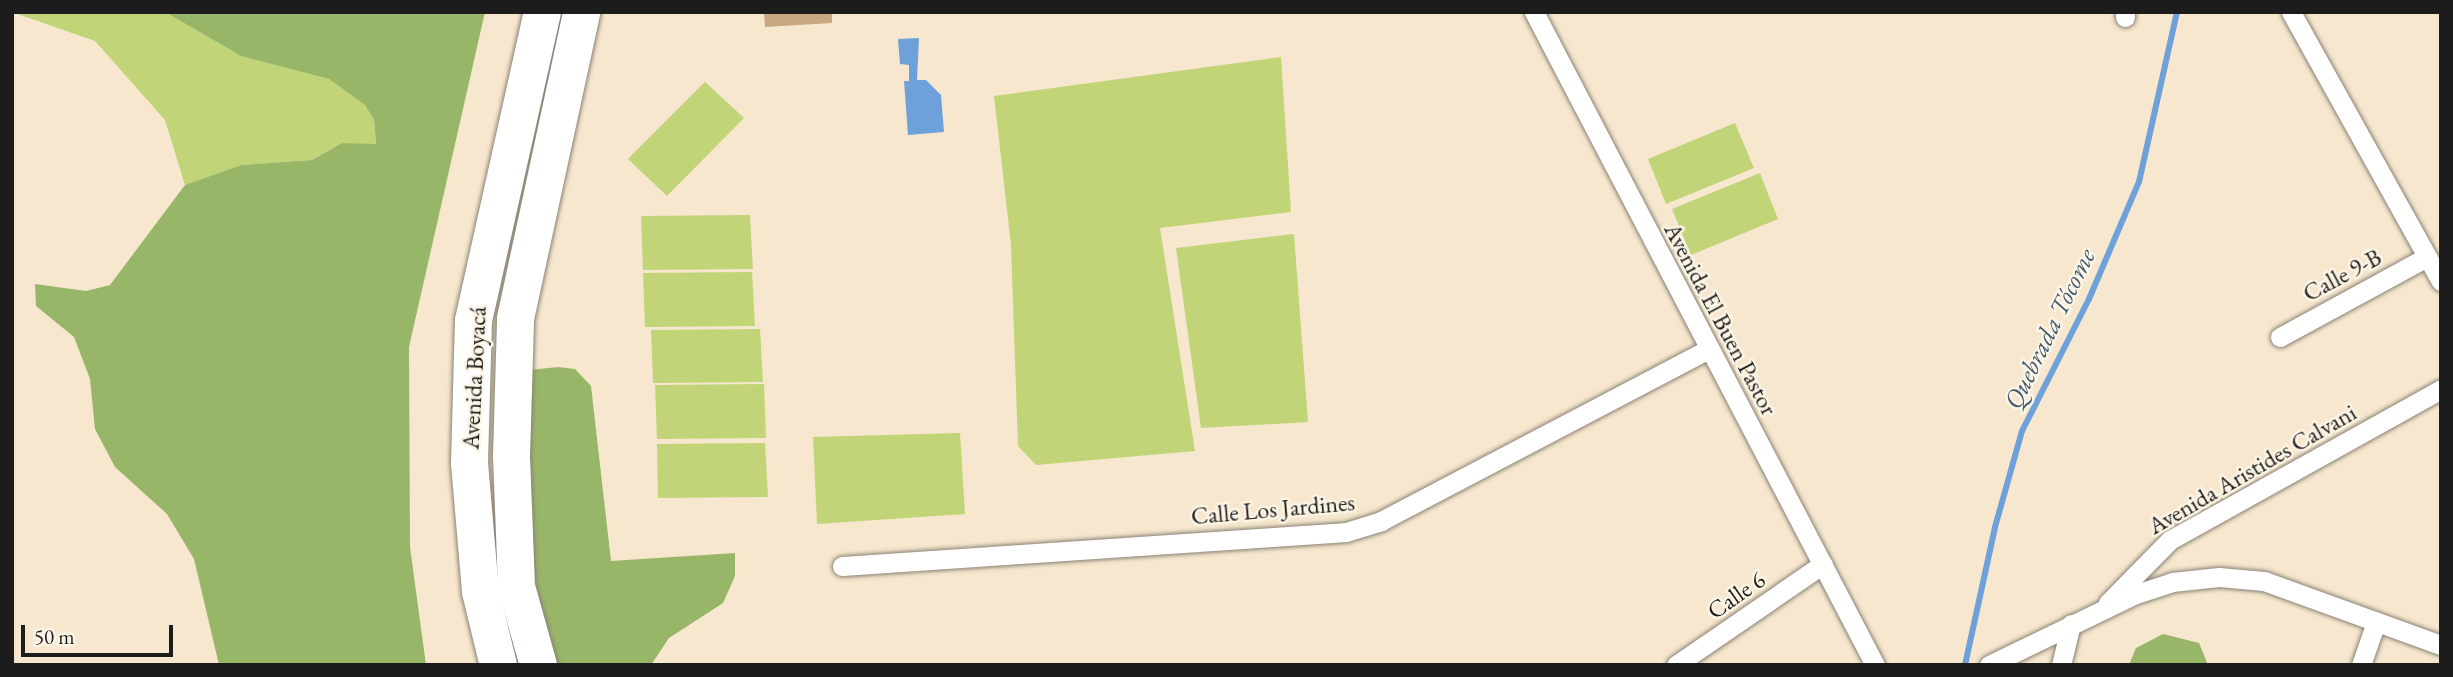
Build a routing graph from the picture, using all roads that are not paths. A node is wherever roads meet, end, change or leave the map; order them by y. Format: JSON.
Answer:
{"nodes":[{"id":1,"x":542,"y":12,"type":"edge"},
{"id":2,"x":581,"y":12,"type":"edge"},
{"id":3,"x":1534,"y":12,"type":"edge"},
{"id":4,"x":2291,"y":12,"type":"edge"},
{"id":5,"x":2427,"y":257,"type":"junction"},
{"id":6,"x":2441,"y":281,"type":"edge"},
{"id":7,"x":2280,"y":337,"type":"dead end"},
{"id":8,"x":1709,"y":349,"type":"junction"},
{"id":9,"x":2441,"y":389,"type":"edge"},
{"id":10,"x":1823,"y":564,"type":"junction"},
{"id":11,"x":842,"y":566,"type":"dead end"},
{"id":12,"x":2102,"y":609,"type":"junction"},
{"id":13,"x":2376,"y":622,"type":"junction"},
{"id":14,"x":2071,"y":624,"type":"junction"},
{"id":15,"x":2441,"y":645,"type":"edge"},
{"id":16,"x":1870,"y":657,"type":"edge"},
{"id":17,"x":498,"y":665,"type":"edge"},
{"id":18,"x":538,"y":665,"type":"edge"},
{"id":19,"x":1676,"y":665,"type":"edge"},
{"id":20,"x":1989,"y":665,"type":"edge"},
{"id":21,"x":2061,"y":665,"type":"edge"},
{"id":22,"x":2361,"y":665,"type":"edge"}],
"edges":[{"from":1,"to":17,"type":"highway","name":"Avenida Boyacá"},
{"from":2,"to":18,"type":"highway","name":"Avenida Boyacá"},
{"from":3,"to":8,"type":"street","name":"Avenida El Buen Pastor"},
{"from":4,"to":5,"type":"street"},
{"from":5,"to":6,"type":"street"},
{"from":5,"to":7,"type":"street","name":"Calle 9-B"},
{"from":8,"to":10,"type":"street","name":"Avenida El Buen Pastor"},
{"from":8,"to":11,"type":"street","name":"Calle Los Jardines"},
{"from":9,"to":12,"type":"street","name":"Avenida Aristides Calvani"},
{"from":10,"to":16,"type":"street","name":"Avenida El Buen Pastor"},
{"from":10,"to":19,"type":"street","name":"Calle 6"},
{"from":12,"to":13,"type":"street"},
{"from":12,"to":14,"type":"street"},
{"from":13,"to":15,"type":"street"},
{"from":13,"to":22,"type":"street"},
{"from":14,"to":20,"type":"street"},
{"from":14,"to":21,"type":"street"}]}
